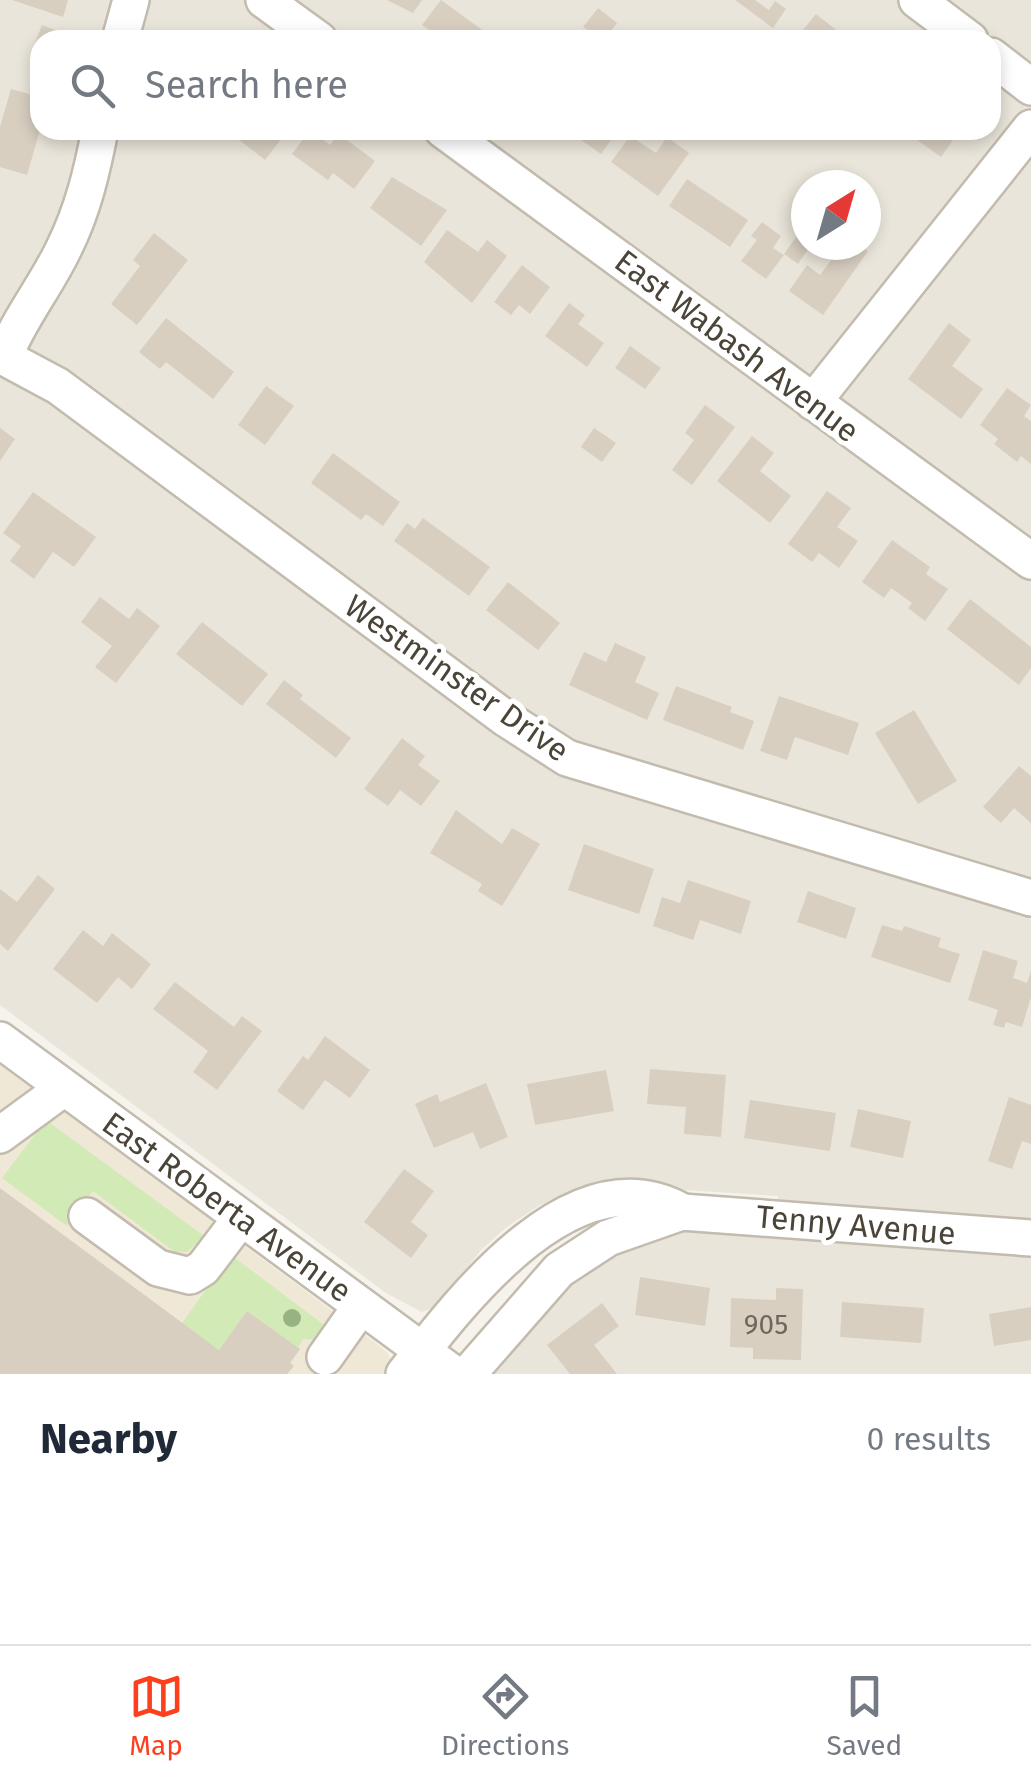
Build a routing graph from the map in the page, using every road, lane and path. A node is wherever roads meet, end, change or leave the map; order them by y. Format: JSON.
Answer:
{"nodes":[{"id":1,"x":131,"y":0,"type":"edge"},
{"id":2,"x":264,"y":0,"type":"edge"},
{"id":3,"x":917,"y":0,"type":"edge"},
{"id":4,"x":123,"y":30,"type":"edge"},
{"id":5,"x":305,"y":30,"type":"edge"},
{"id":6,"x":957,"y":30,"type":"edge"},
{"id":7,"x":1001,"y":64,"type":"edge"},
{"id":8,"x":1031,"y":87,"type":"edge"},
{"id":9,"x":1031,"y":128,"type":"edge"},
{"id":10,"x":98,"y":140,"type":"edge"},
{"id":11,"x":457,"y":140,"type":"edge"},
{"id":12,"x":2,"y":356,"type":"edge"},
{"id":13,"x":813,"y":402,"type":"junction"},
{"id":14,"x":1031,"y":561,"type":"edge"},
{"id":15,"x":1031,"y":898,"type":"edge"},
{"id":16,"x":0,"y":1040,"type":"edge"},
{"id":17,"x":64,"y":1088,"type":"junction"},
{"id":18,"x":0,"y":1136,"type":"edge"},
{"id":19,"x":682,"y":1212,"type":"junction"},
{"id":20,"x":87,"y":1216,"type":"dead end"},
{"id":21,"x":241,"y":1218,"type":"junction"},
{"id":22,"x":1031,"y":1238,"type":"edge"},
{"id":23,"x":361,"y":1306,"type":"junction"},
{"id":24,"x":325,"y":1356,"type":"dead end"},
{"id":25,"x":413,"y":1363,"type":"edge"},
{"id":26,"x":454,"y":1374,"type":"edge"},
{"id":27,"x":468,"y":1374,"type":"edge"}],
"edges":[{"from":1,"to":4,"type":"street"},
{"from":2,"to":5,"type":"street"},
{"from":3,"to":6,"type":"street"},
{"from":7,"to":8,"type":"street"},
{"from":9,"to":13,"type":"street"},
{"from":10,"to":12,"type":"street"},
{"from":11,"to":13,"type":"street","name":"East Wabash Avenue"},
{"from":12,"to":15,"type":"street","name":"Westminster Drive"},
{"from":13,"to":14,"type":"street","name":"East Wabash Avenue"},
{"from":16,"to":17,"type":"street","name":"East Roberta Avenue"},
{"from":17,"to":18,"type":"street"},
{"from":17,"to":21,"type":"street","name":"East Roberta Avenue"},
{"from":19,"to":22,"type":"street","name":"Tenny Avenue"},
{"from":19,"to":25,"type":"street","name":"Tenny Avenue"},
{"from":19,"to":27,"type":"street","name":"Tenny Avenue"},
{"from":20,"to":21,"type":"street"},
{"from":21,"to":23,"type":"street","name":"East Roberta Avenue"},
{"from":23,"to":24,"type":"street"},
{"from":23,"to":25,"type":"street","name":"East Roberta Avenue"},
{"from":25,"to":26,"type":"street","name":"East Roberta Avenue"}]}
